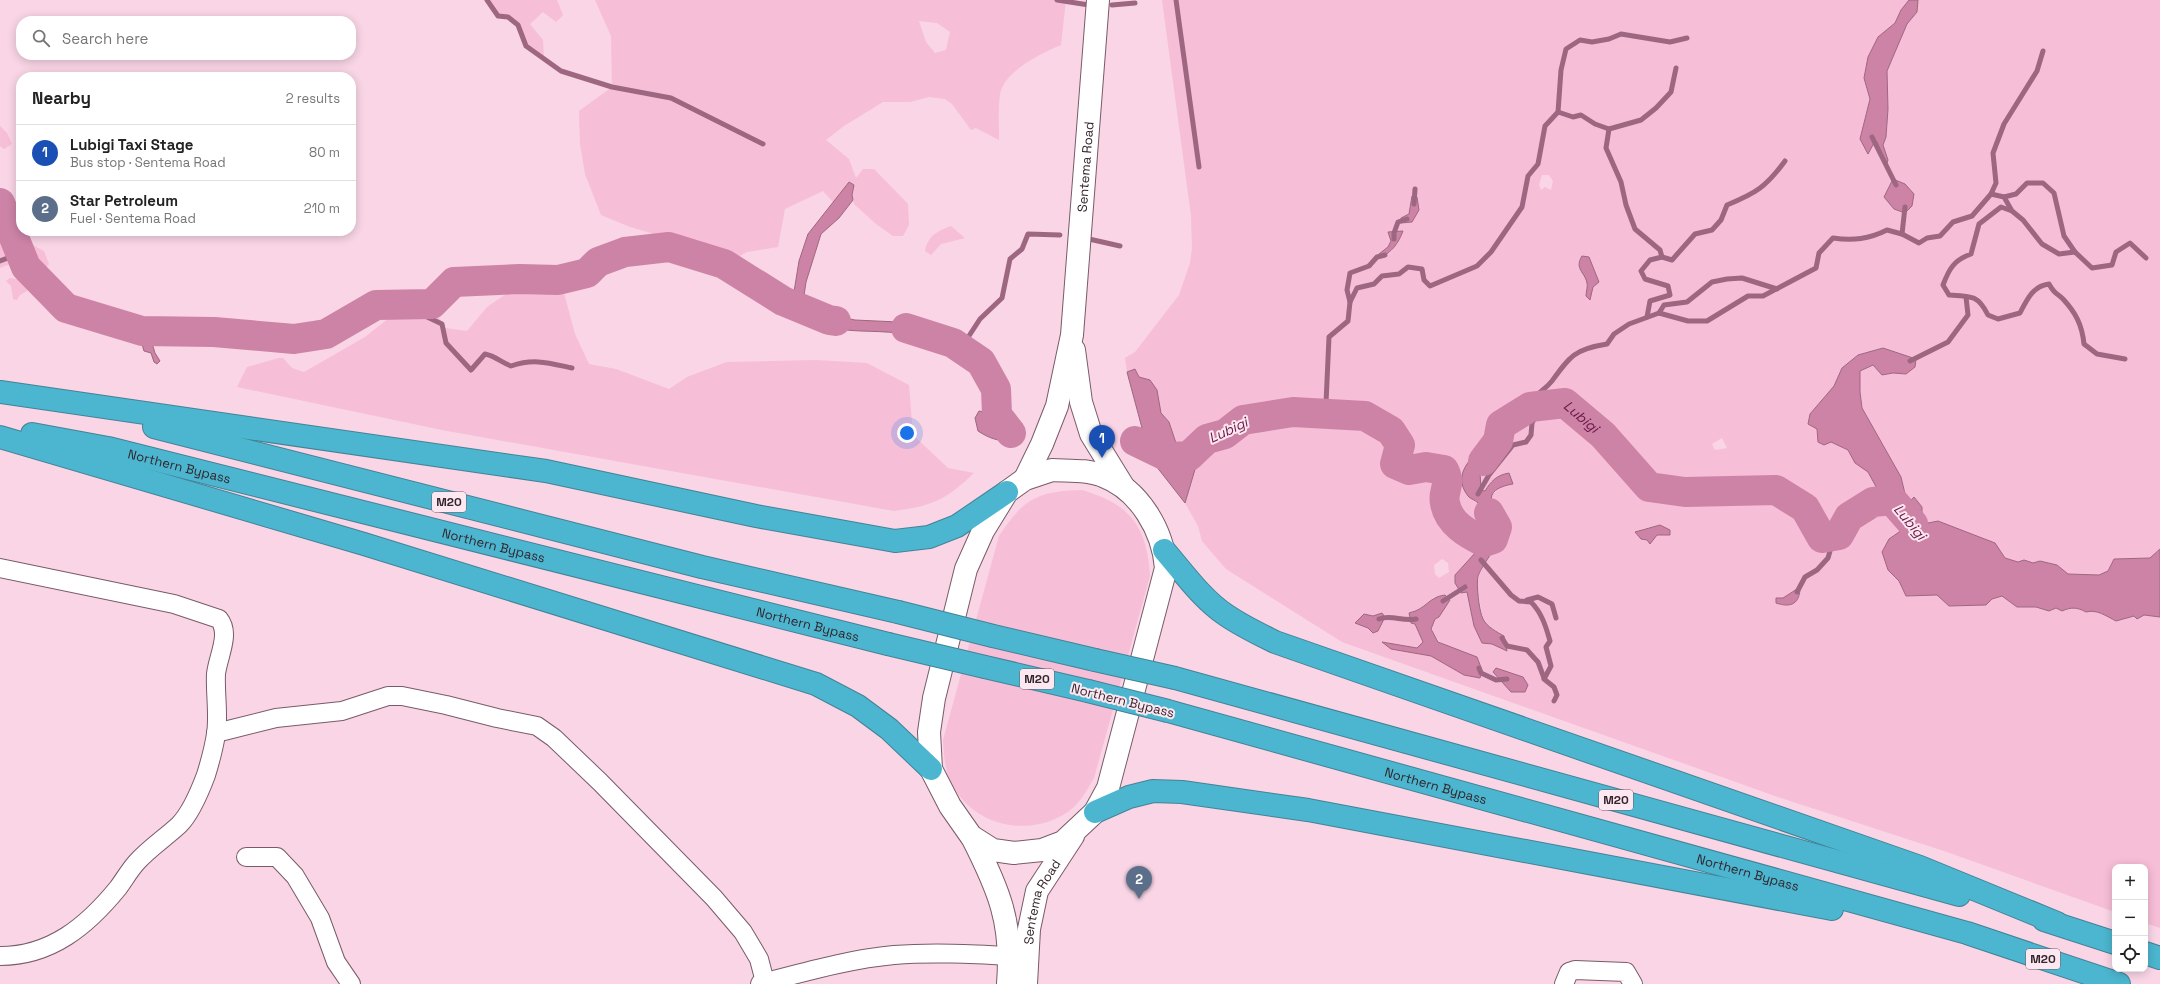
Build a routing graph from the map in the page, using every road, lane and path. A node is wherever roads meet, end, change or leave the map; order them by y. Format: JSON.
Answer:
{"nodes":[{"id":1,"x":1098,"y":0,"type":"edge"},
{"id":2,"x":1072,"y":334,"type":"junction"},
{"id":3,"x":0,"y":394,"type":"edge"},
{"id":4,"x":0,"y":428,"type":"edge"},
{"id":5,"x":0,"y":437,"type":"edge"},
{"id":6,"x":1025,"y":479,"type":"junction"},
{"id":7,"x":1125,"y":489,"type":"junction"},
{"id":8,"x":1007,"y":492,"type":"junction"},
{"id":9,"x":1164,"y":550,"type":"junction"},
{"id":10,"x":0,"y":568,"type":"edge"},
{"id":11,"x":216,"y":733,"type":"junction"},
{"id":12,"x":931,"y":769,"type":"junction"},
{"id":13,"x":1095,"y":812,"type":"junction"},
{"id":14,"x":1079,"y":829,"type":"junction"},
{"id":15,"x":971,"y":836,"type":"junction"},
{"id":16,"x":246,"y":857,"type":"dead end"},
{"id":17,"x":2057,"y":923,"type":"junction"},
{"id":18,"x":1967,"y":933,"type":"junction"},
{"id":19,"x":2112,"y":942,"type":"edge"},
{"id":20,"x":2148,"y":954,"type":"edge"},
{"id":21,"x":0,"y":956,"type":"edge"},
{"id":22,"x":1010,"y":956,"type":"junction"},
{"id":23,"x":2160,"y":958,"type":"edge"},
{"id":24,"x":351,"y":984,"type":"edge"},
{"id":25,"x":761,"y":984,"type":"edge"},
{"id":26,"x":1008,"y":984,"type":"edge"},
{"id":27,"x":1026,"y":984,"type":"edge"},
{"id":28,"x":1564,"y":984,"type":"edge"},
{"id":29,"x":1633,"y":984,"type":"edge"},
{"id":30,"x":2119,"y":984,"type":"edge"}],
"edges":[{"from":1,"to":2,"type":"main road","name":"Sentema Road"},
{"from":2,"to":6,"type":"main road","name":"Sentema Road"},
{"from":2,"to":7,"type":"main road","name":"Sentema Road"},
{"from":3,"to":8,"type":"highway"},
{"from":3,"to":17,"type":"highway","number":"M20","bridge":true},
{"from":4,"to":18,"type":"highway","name":"Northern Bypass","number":"M20","bridge":true},
{"from":5,"to":12,"type":"highway"},
{"from":6,"to":7,"type":"main road"},
{"from":6,"to":8,"type":"main road"},
{"from":7,"to":9,"type":"main road"},
{"from":8,"to":12,"type":"main road"},
{"from":9,"to":13,"type":"main road"},
{"from":9,"to":17,"type":"highway"},
{"from":10,"to":11,"type":"street"},
{"from":11,"to":21,"type":"street"},
{"from":11,"to":25,"type":"street"},
{"from":12,"to":15,"type":"main road","name":"Sentema Road"},
{"from":13,"to":14,"type":"main road"},
{"from":13,"to":18,"type":"highway"},
{"from":14,"to":15,"type":"main road"},
{"from":14,"to":27,"type":"main road","name":"Sentema Road"},
{"from":15,"to":22,"type":"main road","name":"Sentema Road"},
{"from":16,"to":24,"type":"street"},
{"from":17,"to":19,"type":"highway","number":"M20"},
{"from":18,"to":30,"type":"highway","name":"Northern Bypass","number":"M20"},
{"from":20,"to":23,"type":"highway"},
{"from":22,"to":25,"type":"street"},
{"from":22,"to":26,"type":"main road","name":"Sentema Road"},
{"from":28,"to":29,"type":"street"}]}
